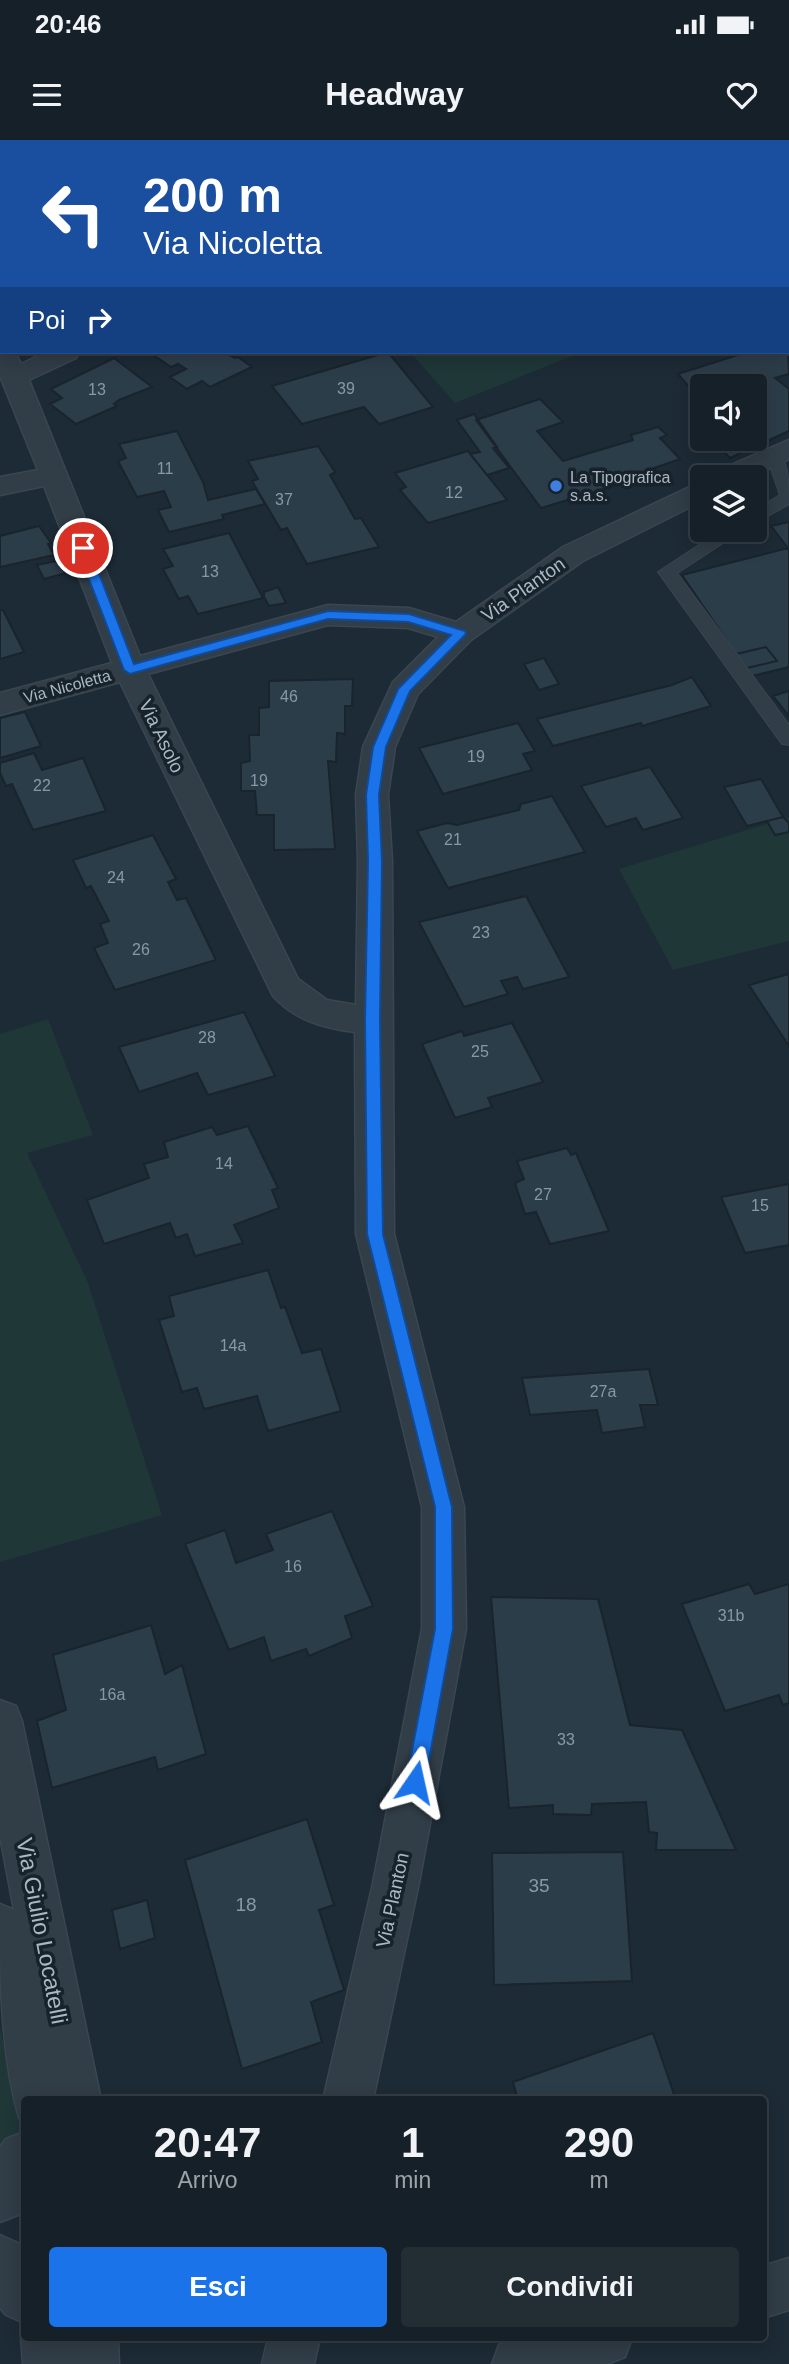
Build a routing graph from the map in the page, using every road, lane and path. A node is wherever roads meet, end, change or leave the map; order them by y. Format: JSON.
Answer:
{"nodes":[{"id":1,"x":2,"y":354,"type":"edge"},
{"id":2,"x":63,"y":354,"type":"edge"},
{"id":3,"x":14,"y":377,"type":"junction"},
{"id":4,"x":782,"y":451,"type":"edge"},
{"id":5,"x":753,"y":465,"type":"edge"},
{"id":6,"x":54,"y":475,"type":"junction"},
{"id":7,"x":0,"y":486,"type":"edge"},
{"id":8,"x":690,"y":496,"type":"edge"},
{"id":9,"x":767,"y":511,"type":"edge"},
{"id":10,"x":716,"y":542,"type":"edge"},
{"id":11,"x":460,"y":634,"type":"junction"},
{"id":12,"x":130,"y":670,"type":"junction"},
{"id":13,"x":0,"y":704,"type":"edge"},
{"id":14,"x":789,"y":739,"type":"edge"},
{"id":15,"x":373,"y":1020,"type":"junction"},
{"id":16,"x":0,"y":1721,"type":"edge"},
{"id":17,"x":0,"y":1928,"type":"edge"},
{"id":18,"x":36,"y":2096,"type":"edge"},
{"id":19,"x":75,"y":2096,"type":"edge"},
{"id":20,"x":349,"y":2096,"type":"edge"},
{"id":21,"x":21,"y":2161,"type":"edge"},
{"id":22,"x":0,"y":2197,"type":"edge"},
{"id":23,"x":0,"y":2261,"type":"edge"},
{"id":24,"x":789,"y":2284,"type":"edge"},
{"id":25,"x":767,"y":2291,"type":"edge"},
{"id":26,"x":21,"y":2293,"type":"edge"},
{"id":27,"x":47,"y":2341,"type":"edge"},
{"id":28,"x":92,"y":2341,"type":"edge"},
{"id":29,"x":293,"y":2341,"type":"edge"},
{"id":30,"x":596,"y":2341,"type":"edge"},
{"id":31,"x":49,"y":2364,"type":"edge"},
{"id":32,"x":93,"y":2364,"type":"edge"},
{"id":33,"x":288,"y":2364,"type":"edge"},
{"id":34,"x":518,"y":2364,"type":"edge"}],
"edges":[{"from":1,"to":3,"type":"street","name":"Via Asolo"},
{"from":2,"to":3,"type":"street"},
{"from":3,"to":6,"type":"street","name":"Via Asolo"},
{"from":4,"to":5,"type":"street"},
{"from":4,"to":9,"type":"lane"},
{"from":6,"to":7,"type":"street"},
{"from":6,"to":12,"type":"street","name":"Via Asolo"},
{"from":8,"to":11,"type":"street","name":"Via Planton"},
{"from":10,"to":14,"type":"lane"},
{"from":11,"to":12,"type":"street","name":"Via Nicoletta"},
{"from":11,"to":15,"type":"street","name":"Via Planton"},
{"from":12,"to":13,"type":"street","name":"Via Nicoletta"},
{"from":12,"to":15,"type":"street","name":"Via Asolo"},
{"from":15,"to":20,"type":"street","name":"Via Planton"},
{"from":16,"to":19,"type":"street","name":"Via Giulio Locatelli"},
{"from":17,"to":18,"type":"street","name":"Via Giulio Locatelli"},
{"from":21,"to":22,"type":"street"},
{"from":23,"to":26,"type":"street"},
{"from":24,"to":25,"type":"street"},
{"from":27,"to":31,"type":"street"},
{"from":28,"to":32,"type":"street"},
{"from":29,"to":33,"type":"street"},
{"from":30,"to":34,"type":"street"}]}
